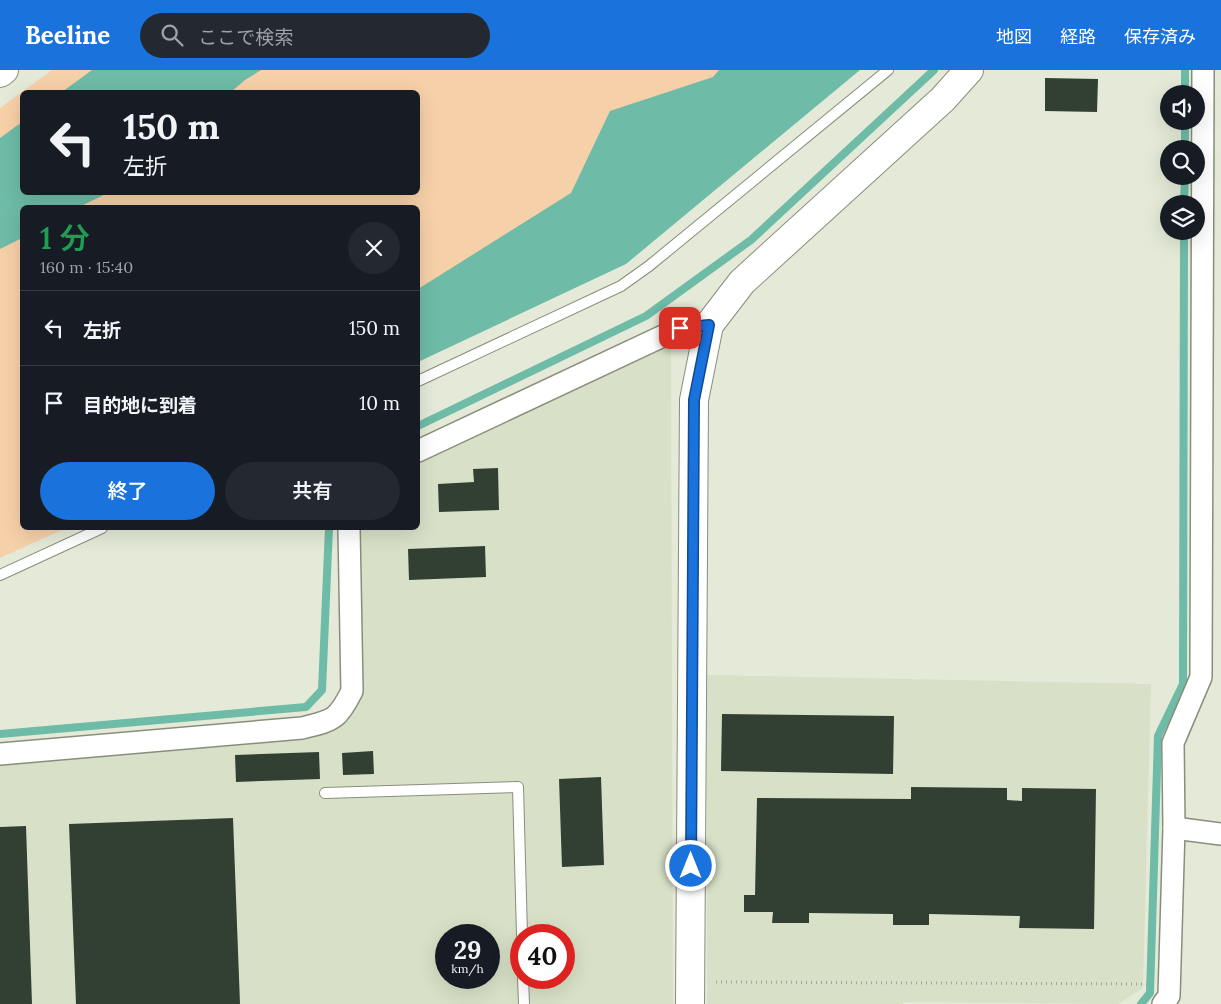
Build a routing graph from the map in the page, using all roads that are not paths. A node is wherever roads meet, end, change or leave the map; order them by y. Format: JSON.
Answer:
{"nodes":[{"id":1,"x":4,"y":70,"type":"edge"},
{"id":2,"x":888,"y":70,"type":"edge"},
{"id":3,"x":969,"y":70,"type":"edge"},
{"id":4,"x":1203,"y":70,"type":"edge"},
{"id":5,"x":0,"y":73,"type":"edge"},
{"id":6,"x":709,"y":325,"type":"junction"},
{"id":7,"x":420,"y":380,"type":"edge"},
{"id":8,"x":420,"y":450,"type":"edge"},
{"id":9,"x":98,"y":530,"type":"edge"},
{"id":10,"x":349,"y":530,"type":"edge"},
{"id":11,"x":0,"y":575,"type":"edge"},
{"id":12,"x":0,"y":754,"type":"edge"},
{"id":13,"x":325,"y":793,"type":"dead end"},
{"id":14,"x":1174,"y":828,"type":"junction"},
{"id":15,"x":1221,"y":834,"type":"edge"},
{"id":16,"x":522,"y":924,"type":"edge"},
{"id":17,"x":523,"y":989,"type":"edge"},
{"id":18,"x":690,"y":993,"type":"edge"},
{"id":19,"x":524,"y":1004,"type":"edge"},
{"id":20,"x":1163,"y":1004,"type":"edge"}],
"edges":[{"from":1,"to":5,"type":"street"},
{"from":2,"to":7,"type":"lane"},
{"from":3,"to":6,"type":"street"},
{"from":4,"to":14,"type":"street"},
{"from":6,"to":8,"type":"street"},
{"from":6,"to":18,"type":"street"},
{"from":9,"to":11,"type":"lane"},
{"from":10,"to":12,"type":"street"},
{"from":13,"to":16,"type":"lane"},
{"from":14,"to":15,"type":"street"},
{"from":14,"to":20,"type":"street"},
{"from":17,"to":19,"type":"lane"}]}
